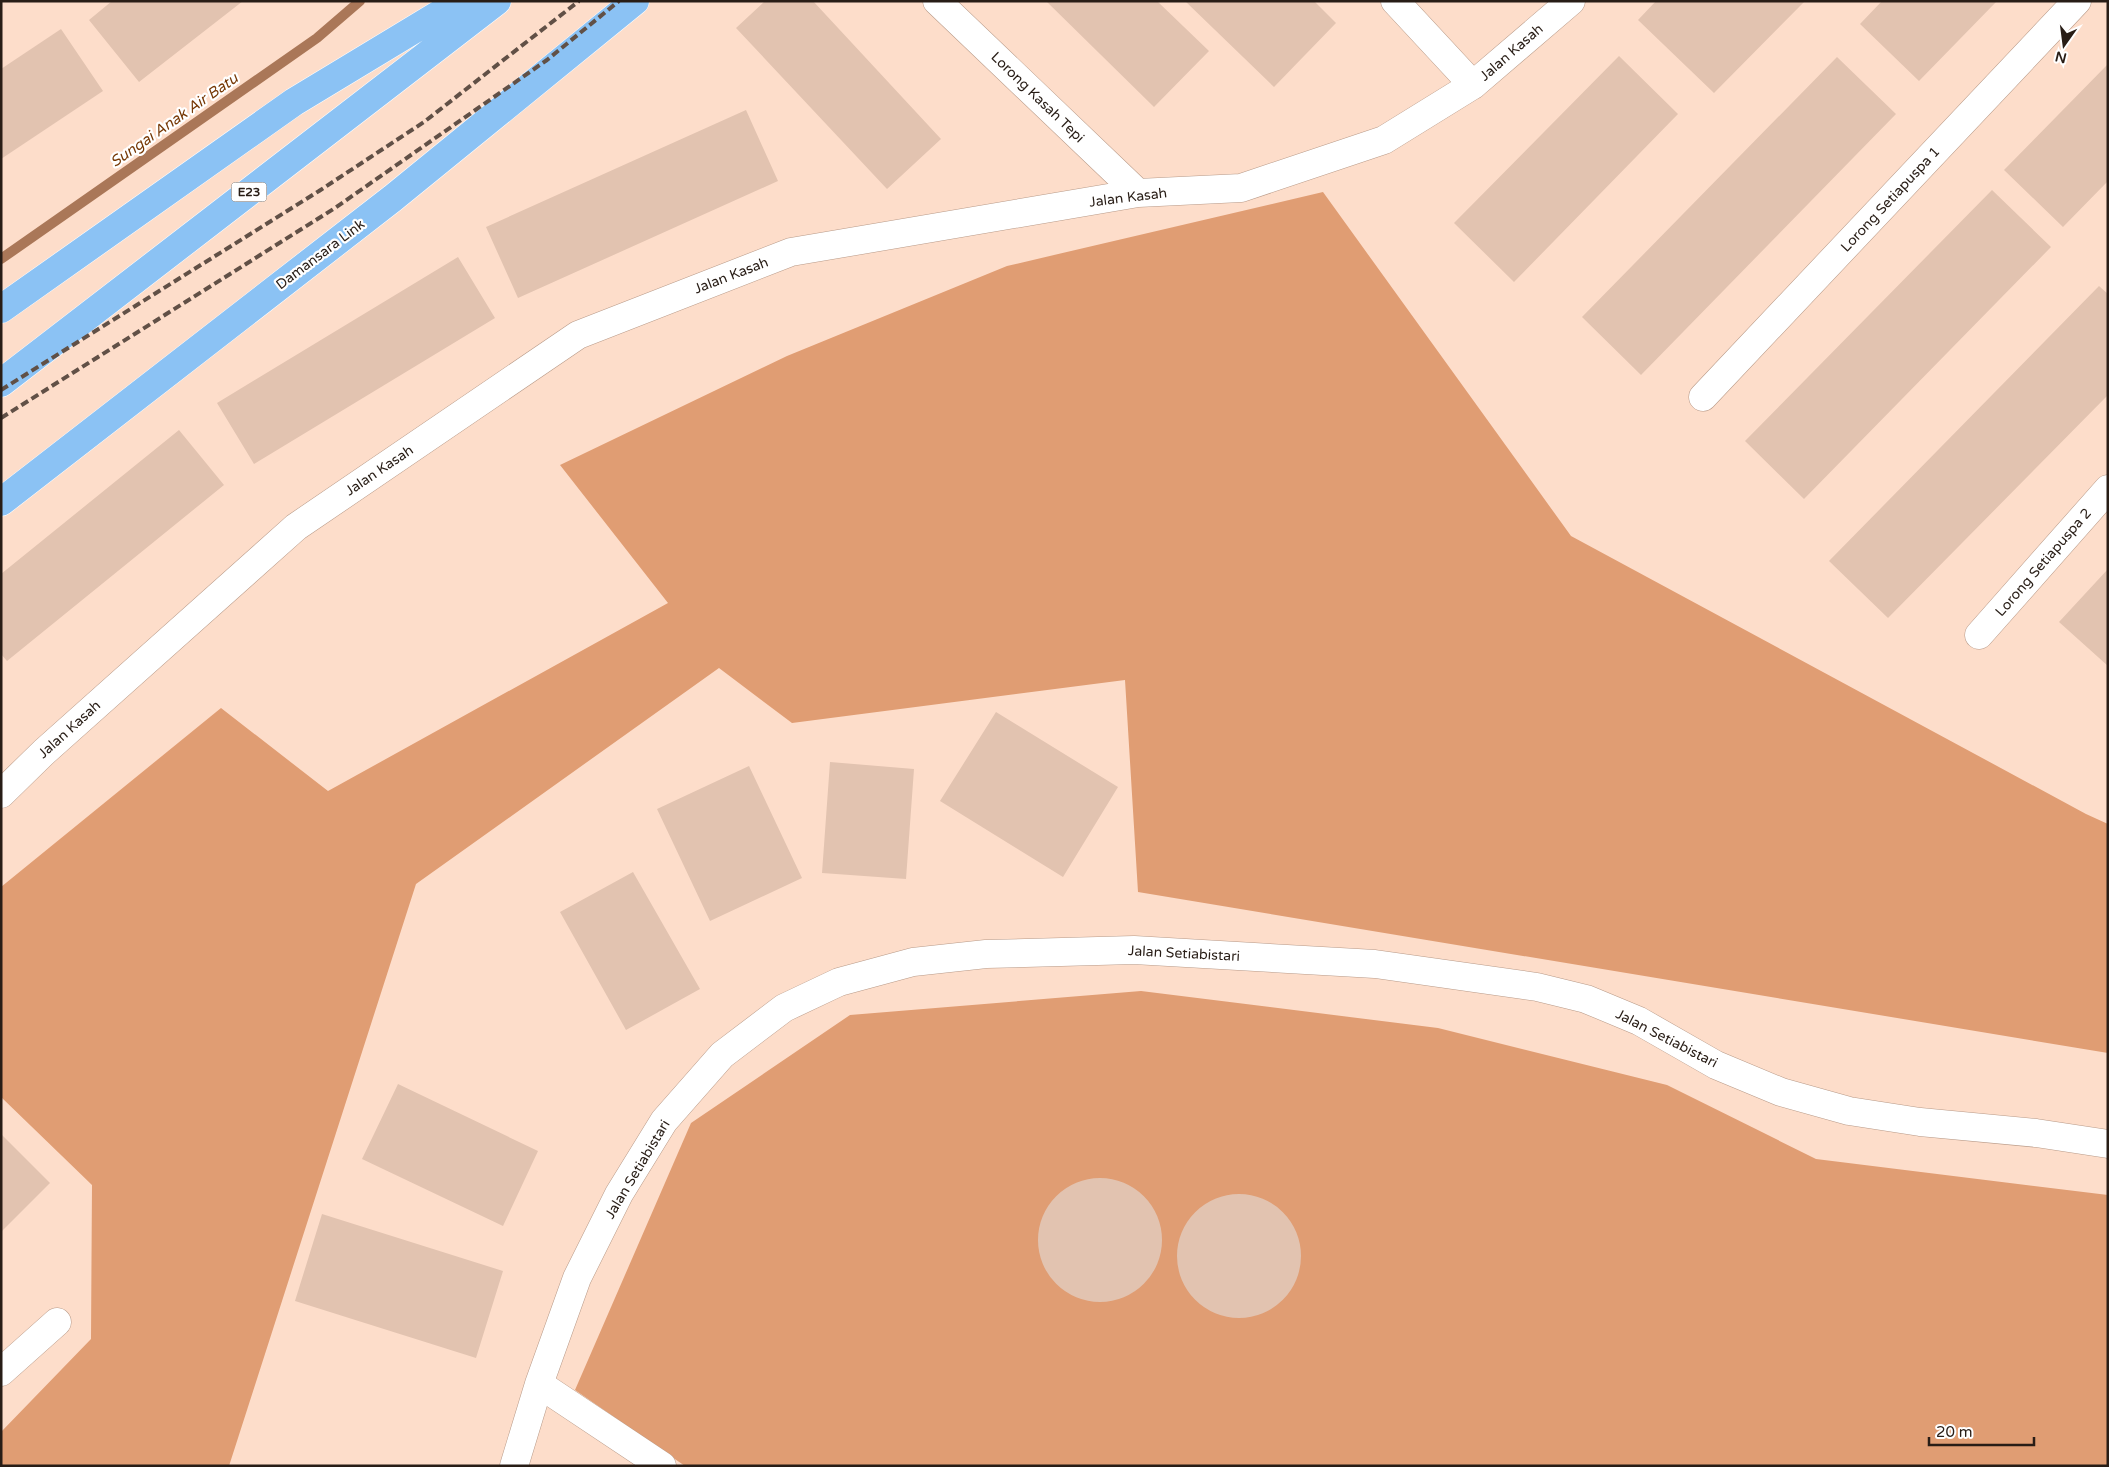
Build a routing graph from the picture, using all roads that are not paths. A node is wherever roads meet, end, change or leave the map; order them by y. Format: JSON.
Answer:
{"nodes":[{"id":1,"x":461,"y":1,"type":"edge"},
{"id":2,"x":497,"y":1,"type":"edge"},
{"id":3,"x":635,"y":1,"type":"edge"},
{"id":4,"x":937,"y":1,"type":"edge"},
{"id":5,"x":1395,"y":1,"type":"edge"},
{"id":6,"x":1571,"y":1,"type":"edge"},
{"id":7,"x":2077,"y":1,"type":"edge"},
{"id":8,"x":1473,"y":85,"type":"junction"},
{"id":9,"x":1138,"y":193,"type":"junction"},
{"id":10,"x":1,"y":309,"type":"edge"},
{"id":11,"x":1,"y":383,"type":"edge"},
{"id":12,"x":1703,"y":397,"type":"dead end"},
{"id":13,"x":2108,"y":489,"type":"edge"},
{"id":14,"x":1,"y":502,"type":"edge"},
{"id":15,"x":1979,"y":635,"type":"dead end"},
{"id":16,"x":1,"y":794,"type":"edge"},
{"id":17,"x":2108,"y":1144,"type":"edge"},
{"id":18,"x":56,"y":1322,"type":"dead end"},
{"id":19,"x":1,"y":1372,"type":"edge"},
{"id":20,"x":539,"y":1384,"type":"junction"},
{"id":21,"x":514,"y":1466,"type":"edge"},
{"id":22,"x":662,"y":1466,"type":"edge"}],
"edges":[{"from":1,"to":10,"type":"highway"},
{"from":2,"to":11,"type":"highway","number":"E23"},
{"from":3,"to":14,"type":"highway","name":"Damansara Link"},
{"from":4,"to":9,"type":"street","name":"Lorong Kasah Tepi"},
{"from":5,"to":8,"type":"street"},
{"from":6,"to":8,"type":"street","name":"Jalan Kasah"},
{"from":7,"to":12,"type":"street","name":"Lorong Setiapuspa 1"},
{"from":8,"to":9,"type":"street","name":"Jalan Kasah"},
{"from":9,"to":16,"type":"street","name":"Jalan Kasah"},
{"from":13,"to":15,"type":"street","name":"Lorong Setiapuspa 2"},
{"from":17,"to":20,"type":"street","name":"Jalan Setiabistari"},
{"from":18,"to":19,"type":"street"},
{"from":20,"to":21,"type":"street","name":"Jalan Setiabistari"},
{"from":20,"to":22,"type":"street"}]}
